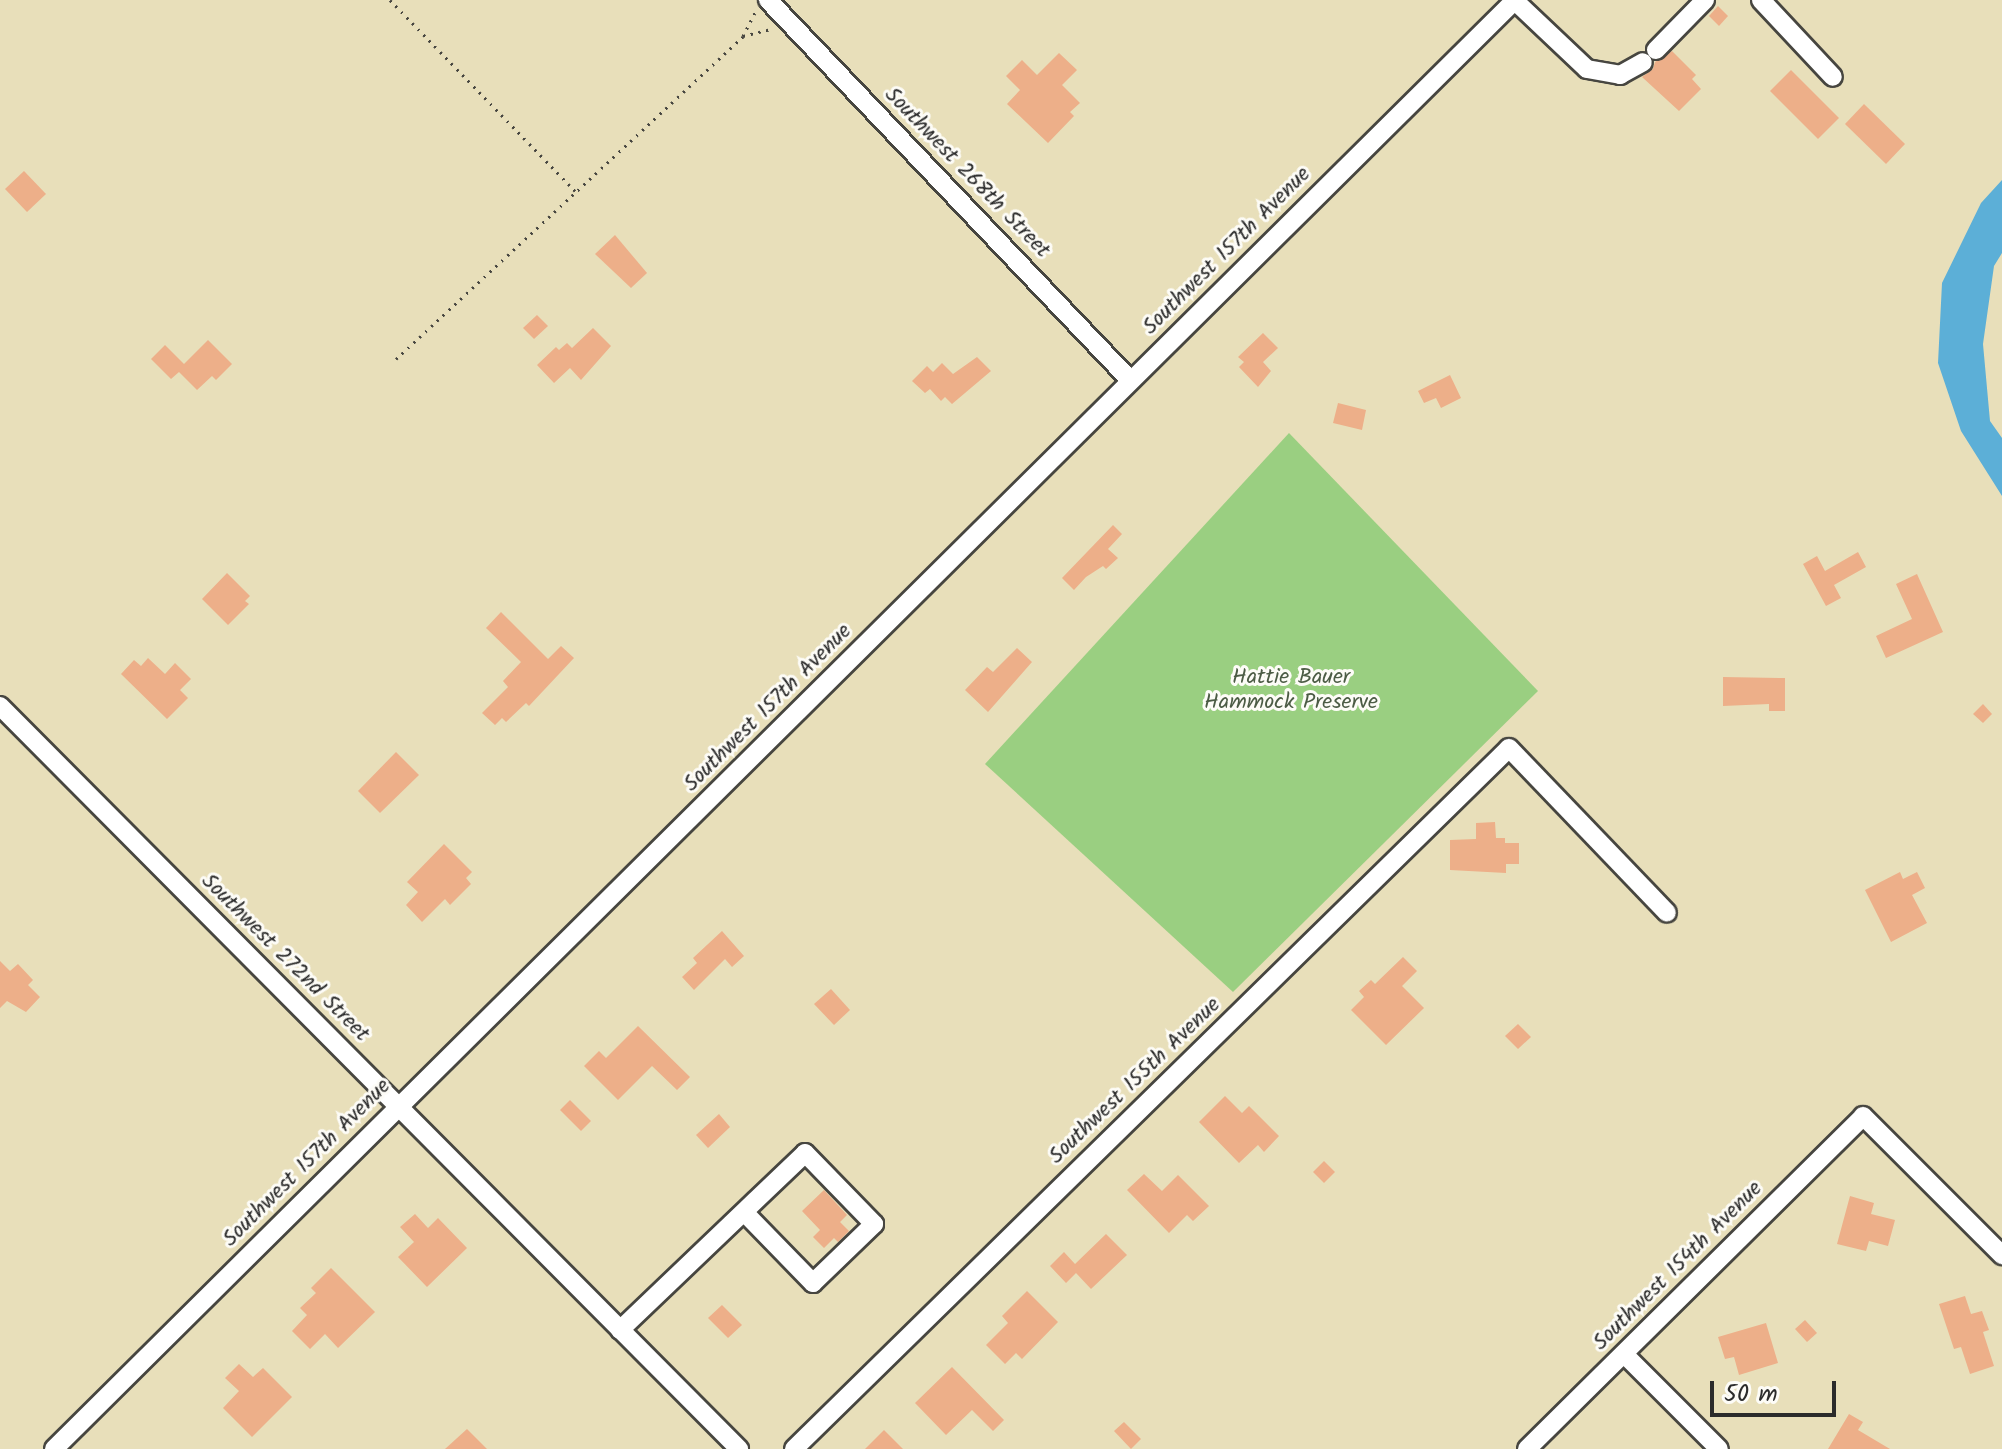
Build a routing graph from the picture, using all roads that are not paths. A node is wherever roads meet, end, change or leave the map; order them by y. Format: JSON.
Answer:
{"nodes":[{"id":1,"x":1514,"y":0,"type":"edge"},
{"id":2,"x":1705,"y":0,"type":"edge"},
{"id":3,"x":1761,"y":0,"type":"edge"},
{"id":4,"x":762,"y":5,"type":"edge"},
{"id":5,"x":1833,"y":77,"type":"dead end"},
{"id":6,"x":1130,"y":380,"type":"junction"},
{"id":7,"x":0,"y":706,"type":"edge"},
{"id":8,"x":1667,"y":913,"type":"dead end"},
{"id":9,"x":399,"y":1106,"type":"junction"},
{"id":10,"x":745,"y":1213,"type":"junction"},
{"id":11,"x":2002,"y":1255,"type":"edge"},
{"id":12,"x":620,"y":1330,"type":"junction"},
{"id":13,"x":1624,"y":1354,"type":"junction"},
{"id":14,"x":54,"y":1449,"type":"edge"},
{"id":15,"x":739,"y":1449,"type":"edge"},
{"id":16,"x":794,"y":1449,"type":"edge"},
{"id":17,"x":1527,"y":1449,"type":"edge"},
{"id":18,"x":1719,"y":1449,"type":"edge"}],
"edges":[{"from":1,"to":2,"type":"street"},
{"from":1,"to":6,"type":"street","name":"Southwest 157th Avenue"},
{"from":3,"to":5,"type":"street"},
{"from":4,"to":6,"type":"street","name":"Southwest 268th Street"},
{"from":6,"to":9,"type":"street","name":"Southwest 157th Avenue"},
{"from":7,"to":9,"type":"street","name":"Southwest 272nd Street"},
{"from":8,"to":16,"type":"street","name":"Southwest 155th Avenue"},
{"from":9,"to":12,"type":"street","name":"Southwest 272nd Street"},
{"from":9,"to":14,"type":"street","name":"Southwest 157th Avenue"},
{"from":10,"to":10,"type":"street"},
{"from":10,"to":12,"type":"street"},
{"from":11,"to":13,"type":"street","name":"Southwest 154th Avenue"},
{"from":12,"to":15,"type":"street","name":"Southwest 272nd Street"},
{"from":13,"to":17,"type":"street","name":"Southwest 154th Avenue"},
{"from":13,"to":18,"type":"street"}]}
